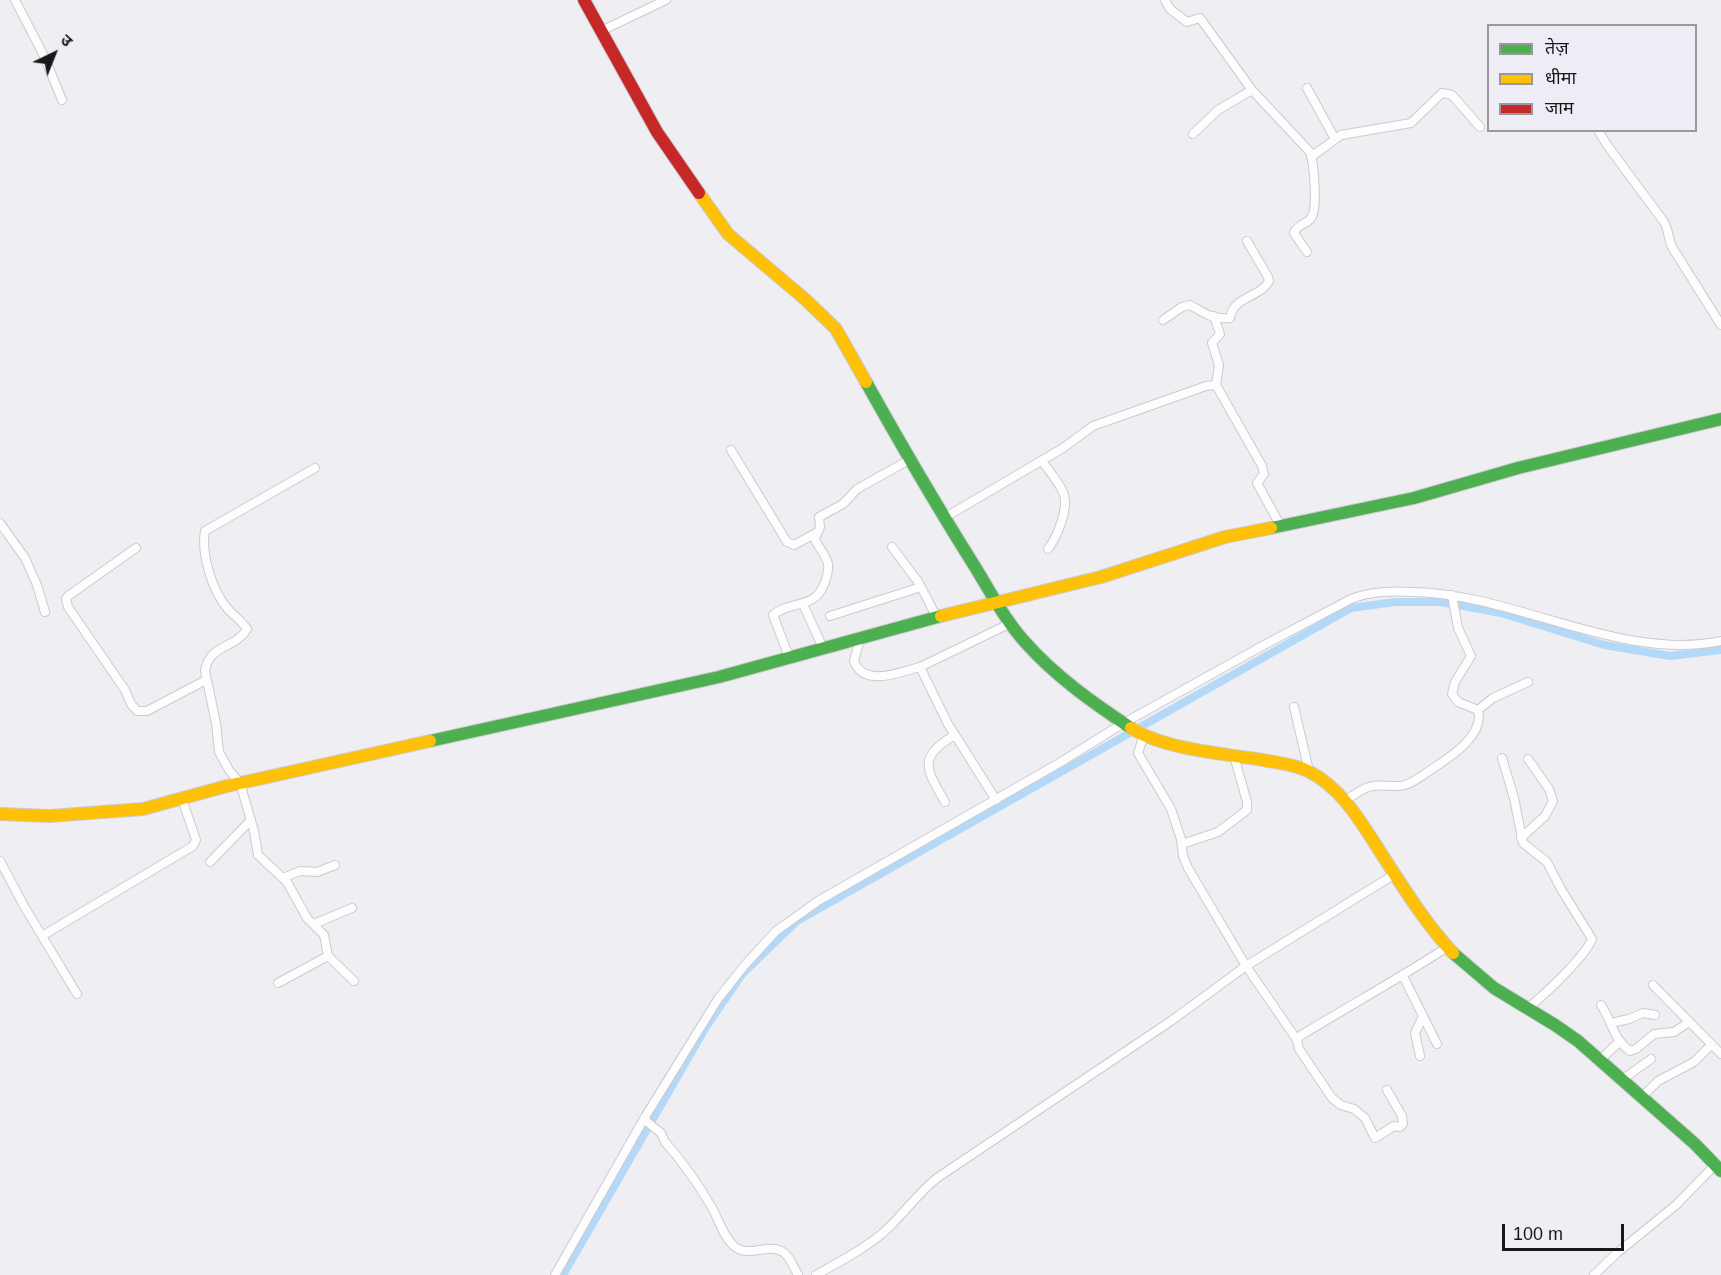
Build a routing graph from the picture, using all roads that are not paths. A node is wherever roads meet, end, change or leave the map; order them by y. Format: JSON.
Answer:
{"nodes":[{"id":1,"x":15,"y":0,"type":"edge"},
{"id":2,"x":584,"y":0,"type":"edge"},
{"id":3,"x":642,"y":0,"type":"edge"},
{"id":4,"x":666,"y":0,"type":"edge"},
{"id":5,"x":1165,"y":0,"type":"edge"},
{"id":6,"x":646,"y":9,"type":"junction"},
{"id":7,"x":601,"y":31,"type":"junction"},
{"id":8,"x":1307,"y":87,"type":"dead end"},
{"id":9,"x":1252,"y":90,"type":"junction"},
{"id":10,"x":62,"y":100,"type":"dead end"},
{"id":11,"x":1480,"y":127,"type":"dead end"},
{"id":12,"x":1599,"y":132,"type":"edge"},
{"id":13,"x":1193,"y":134,"type":"dead end"},
{"id":14,"x":1335,"y":140,"type":"junction"},
{"id":15,"x":1311,"y":157,"type":"junction"},
{"id":16,"x":1247,"y":241,"type":"dead end"},
{"id":17,"x":1307,"y":252,"type":"dead end"},
{"id":18,"x":1214,"y":316,"type":"junction"},
{"id":19,"x":1162,"y":320,"type":"dead end"},
{"id":20,"x":1721,"y":325,"type":"edge"},
{"id":21,"x":1216,"y":385,"type":"junction"},
{"id":22,"x":1721,"y":419,"type":"edge"},
{"id":23,"x":731,"y":450,"type":"dead end"},
{"id":24,"x":909,"y":460,"type":"junction"},
{"id":25,"x":1042,"y":461,"type":"junction"},
{"id":26,"x":315,"y":468,"type":"dead end"},
{"id":27,"x":944,"y":518,"type":"junction"},
{"id":28,"x":0,"y":523,"type":"edge"},
{"id":29,"x":1280,"y":525,"type":"junction"},
{"id":30,"x":816,"y":533,"type":"junction"},
{"id":31,"x":892,"y":547,"type":"dead end"},
{"id":32,"x":136,"y":548,"type":"dead end"},
{"id":33,"x":1048,"y":549,"type":"dead end"},
{"id":34,"x":921,"y":587,"type":"junction"},
{"id":35,"x":1452,"y":596,"type":"junction"},
{"id":36,"x":997,"y":602,"type":"junction"},
{"id":37,"x":803,"y":604,"type":"junction"},
{"id":38,"x":45,"y":612,"type":"dead end"},
{"id":39,"x":830,"y":616,"type":"dead end"},
{"id":40,"x":936,"y":616,"type":"junction"},
{"id":41,"x":1011,"y":623,"type":"junction"},
{"id":42,"x":860,"y":638,"type":"junction"},
{"id":43,"x":1721,"y":640,"type":"edge"},
{"id":44,"x":823,"y":648,"type":"junction"},
{"id":45,"x":789,"y":657,"type":"junction"},
{"id":46,"x":920,"y":667,"type":"junction"},
{"id":47,"x":206,"y":680,"type":"junction"},
{"id":48,"x":1528,"y":682,"type":"dead end"},
{"id":49,"x":1294,"y":707,"type":"dead end"},
{"id":50,"x":1478,"y":710,"type":"junction"},
{"id":51,"x":1126,"y":725,"type":"junction"},
{"id":52,"x":955,"y":735,"type":"junction"},
{"id":53,"x":1142,"y":735,"type":"junction"},
{"id":54,"x":1234,"y":756,"type":"junction"},
{"id":55,"x":1502,"y":758,"type":"dead end"},
{"id":56,"x":1528,"y":759,"type":"dead end"},
{"id":57,"x":1309,"y":771,"type":"junction"},
{"id":58,"x":240,"y":783,"type":"junction"},
{"id":59,"x":182,"y":799,"type":"junction"},
{"id":60,"x":996,"y":800,"type":"junction"},
{"id":61,"x":1344,"y":801,"type":"junction"},
{"id":62,"x":945,"y":802,"type":"dead end"},
{"id":63,"x":0,"y":814,"type":"edge"},
{"id":64,"x":250,"y":819,"type":"junction"},
{"id":65,"x":1521,"y":838,"type":"junction"},
{"id":66,"x":1182,"y":844,"type":"junction"},
{"id":67,"x":0,"y":861,"type":"edge"},
{"id":68,"x":210,"y":862,"type":"dead end"},
{"id":69,"x":335,"y":865,"type":"dead end"},
{"id":70,"x":1395,"y":874,"type":"junction"},
{"id":71,"x":283,"y":878,"type":"junction"},
{"id":72,"x":352,"y":908,"type":"dead end"},
{"id":73,"x":314,"y":924,"type":"junction"},
{"id":74,"x":42,"y":936,"type":"junction"},
{"id":75,"x":1449,"y":946,"type":"junction"},
{"id":76,"x":328,"y":956,"type":"junction"},
{"id":77,"x":1246,"y":966,"type":"junction"},
{"id":78,"x":1403,"y":976,"type":"junction"},
{"id":79,"x":354,"y":981,"type":"dead end"},
{"id":80,"x":278,"y":983,"type":"dead end"},
{"id":81,"x":1653,"y":985,"type":"dead end"},
{"id":82,"x":77,"y":993,"type":"dead end"},
{"id":83,"x":1601,"y":1005,"type":"dead end"},
{"id":84,"x":1528,"y":1008,"type":"junction"},
{"id":85,"x":1654,"y":1015,"type":"dead end"},
{"id":86,"x":1423,"y":1016,"type":"junction"},
{"id":87,"x":1689,"y":1022,"type":"junction"},
{"id":88,"x":1611,"y":1023,"type":"junction"},
{"id":89,"x":1297,"y":1040,"type":"junction"},
{"id":90,"x":1620,"y":1042,"type":"junction"},
{"id":91,"x":1437,"y":1044,"type":"dead end"},
{"id":92,"x":1712,"y":1045,"type":"junction"},
{"id":93,"x":1721,"y":1054,"type":"edge"},
{"id":94,"x":1420,"y":1056,"type":"dead end"},
{"id":95,"x":1651,"y":1059,"type":"dead end"},
{"id":96,"x":1600,"y":1060,"type":"junction"},
{"id":97,"x":1623,"y":1079,"type":"junction"},
{"id":98,"x":1387,"y":1090,"type":"dead end"},
{"id":99,"x":1642,"y":1097,"type":"junction"},
{"id":100,"x":646,"y":1119,"type":"junction"},
{"id":101,"x":1718,"y":1168,"type":"edge"},
{"id":102,"x":555,"y":1275,"type":"edge"},
{"id":103,"x":798,"y":1275,"type":"edge"},
{"id":104,"x":816,"y":1275,"type":"edge"},
{"id":105,"x":1594,"y":1275,"type":"edge"}],
"edges":[{"from":1,"to":10,"type":"street"},
{"from":2,"to":7,"type":"street"},
{"from":3,"to":6,"type":"street"},
{"from":4,"to":6,"type":"street"},
{"from":5,"to":9,"type":"street"},
{"from":6,"to":7,"type":"street"},
{"from":7,"to":24,"type":"street"},
{"from":8,"to":14,"type":"street"},
{"from":9,"to":13,"type":"street"},
{"from":9,"to":15,"type":"street"},
{"from":11,"to":14,"type":"street"},
{"from":12,"to":20,"type":"street"},
{"from":14,"to":15,"type":"street"},
{"from":15,"to":17,"type":"street"},
{"from":16,"to":18,"type":"street"},
{"from":18,"to":19,"type":"street"},
{"from":18,"to":21,"type":"street"},
{"from":21,"to":25,"type":"street"},
{"from":21,"to":29,"type":"street"},
{"from":22,"to":29,"type":"street"},
{"from":23,"to":30,"type":"street"},
{"from":24,"to":27,"type":"street"},
{"from":24,"to":30,"type":"street"},
{"from":25,"to":27,"type":"street"},
{"from":25,"to":33,"type":"street"},
{"from":26,"to":47,"type":"street"},
{"from":27,"to":36,"type":"street"},
{"from":28,"to":38,"type":"street"},
{"from":29,"to":36,"type":"street"},
{"from":30,"to":37,"type":"street"},
{"from":31,"to":34,"type":"street"},
{"from":32,"to":47,"type":"street"},
{"from":34,"to":39,"type":"street"},
{"from":34,"to":40,"type":"street"},
{"from":35,"to":43,"type":"street"},
{"from":35,"to":50,"type":"street"},
{"from":35,"to":51,"type":"street"},
{"from":36,"to":40,"type":"street"},
{"from":36,"to":41,"type":"street"},
{"from":37,"to":44,"type":"street"},
{"from":37,"to":45,"type":"street"},
{"from":40,"to":42,"type":"street"},
{"from":41,"to":46,"type":"street"},
{"from":41,"to":51,"type":"street"},
{"from":42,"to":44,"type":"street"},
{"from":42,"to":46,"type":"street"},
{"from":44,"to":45,"type":"street"},
{"from":45,"to":58,"type":"street"},
{"from":46,"to":52,"type":"street"},
{"from":47,"to":58,"type":"street"},
{"from":48,"to":50,"type":"street"},
{"from":49,"to":57,"type":"street"},
{"from":50,"to":61,"type":"street"},
{"from":51,"to":53,"type":"street"},
{"from":51,"to":60,"type":"street"},
{"from":52,"to":60,"type":"street"},
{"from":52,"to":62,"type":"street"},
{"from":53,"to":54,"type":"street"},
{"from":53,"to":66,"type":"street"},
{"from":54,"to":57,"type":"street"},
{"from":54,"to":66,"type":"street"},
{"from":55,"to":65,"type":"street"},
{"from":56,"to":65,"type":"street"},
{"from":57,"to":61,"type":"street"},
{"from":58,"to":59,"type":"street"},
{"from":58,"to":64,"type":"street"},
{"from":59,"to":63,"type":"street"},
{"from":59,"to":74,"type":"street"},
{"from":60,"to":100,"type":"street"},
{"from":61,"to":70,"type":"street"},
{"from":64,"to":68,"type":"street"},
{"from":64,"to":71,"type":"street"},
{"from":65,"to":84,"type":"street"},
{"from":66,"to":77,"type":"street"},
{"from":67,"to":74,"type":"street"},
{"from":69,"to":71,"type":"street"},
{"from":70,"to":75,"type":"street"},
{"from":70,"to":77,"type":"street"},
{"from":71,"to":73,"type":"street"},
{"from":72,"to":73,"type":"street"},
{"from":73,"to":76,"type":"street"},
{"from":74,"to":82,"type":"street"},
{"from":75,"to":78,"type":"street"},
{"from":75,"to":84,"type":"street"},
{"from":76,"to":79,"type":"street"},
{"from":76,"to":80,"type":"street"},
{"from":77,"to":89,"type":"street"},
{"from":77,"to":104,"type":"street"},
{"from":78,"to":86,"type":"street"},
{"from":78,"to":89,"type":"street"},
{"from":81,"to":87,"type":"street"},
{"from":83,"to":88,"type":"street"},
{"from":84,"to":96,"type":"street"},
{"from":85,"to":88,"type":"street"},
{"from":86,"to":91,"type":"street"},
{"from":86,"to":94,"type":"street"},
{"from":87,"to":90,"type":"street"},
{"from":87,"to":92,"type":"street"},
{"from":88,"to":90,"type":"street"},
{"from":89,"to":98,"type":"street"},
{"from":90,"to":96,"type":"street"},
{"from":92,"to":93,"type":"street"},
{"from":92,"to":99,"type":"street"},
{"from":95,"to":97,"type":"street"},
{"from":96,"to":97,"type":"street"},
{"from":97,"to":99,"type":"street"},
{"from":99,"to":101,"type":"street"},
{"from":100,"to":102,"type":"street"},
{"from":100,"to":103,"type":"street"},
{"from":101,"to":105,"type":"street"}]}
